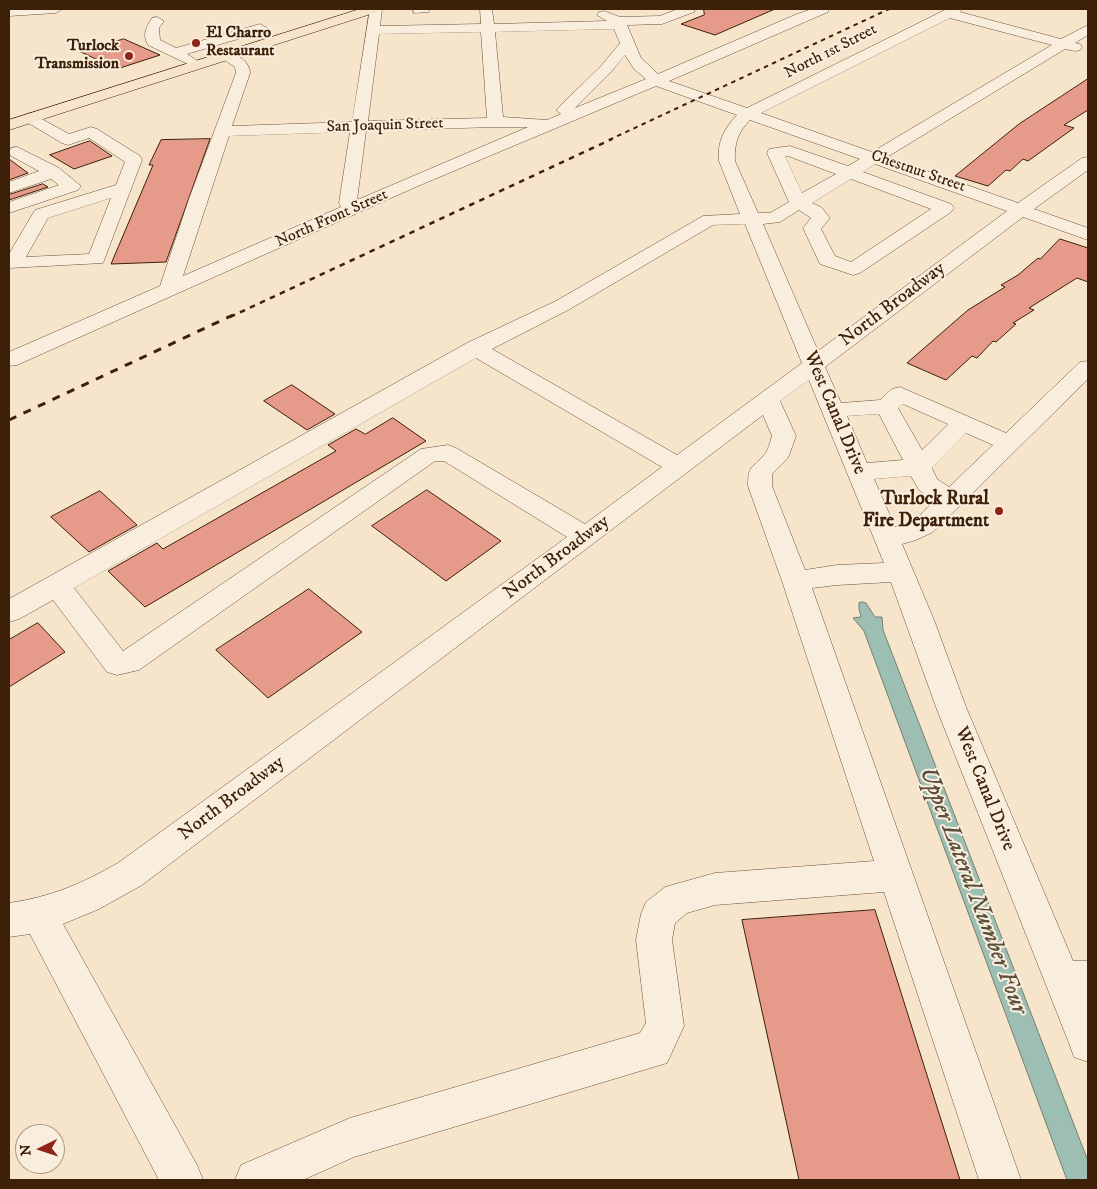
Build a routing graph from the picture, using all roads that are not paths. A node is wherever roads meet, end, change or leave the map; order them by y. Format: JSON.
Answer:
{"nodes":[{"id":1,"x":56,"y":9,"type":"edge"},
{"id":2,"x":372,"y":9,"type":"edge"},
{"id":3,"x":376,"y":9,"type":"edge"},
{"id":4,"x":419,"y":9,"type":"edge"},
{"id":5,"x":486,"y":9,"type":"edge"},
{"id":6,"x":602,"y":9,"type":"edge"},
{"id":7,"x":626,"y":9,"type":"edge"},
{"id":8,"x":689,"y":9,"type":"edge"},
{"id":9,"x":823,"y":9,"type":"edge"},
{"id":10,"x":952,"y":11,"type":"edge"},
{"id":11,"x":9,"y":12,"type":"edge"},
{"id":12,"x":157,"y":21,"type":"dead end"},
{"id":13,"x":619,"y":23,"type":"junction"},
{"id":14,"x":488,"y":28,"type":"junction"},
{"id":15,"x":422,"y":29,"type":"junction"},
{"id":16,"x":1088,"y":29,"type":"edge"},
{"id":17,"x":373,"y":30,"type":"junction"},
{"id":18,"x":280,"y":38,"type":"junction"},
{"id":19,"x":626,"y":44,"type":"junction"},
{"id":20,"x":1064,"y":44,"type":"junction"},
{"id":21,"x":1088,"y":50,"type":"edge"},
{"id":22,"x":175,"y":53,"type":"junction"},
{"id":23,"x":225,"y":56,"type":"junction"},
{"id":24,"x":198,"y":64,"type":"junction"},
{"id":25,"x":657,"y":80,"type":"junction"},
{"id":26,"x":748,"y":114,"type":"junction"},
{"id":27,"x":31,"y":118,"type":"junction"},
{"id":28,"x":495,"y":122,"type":"junction"},
{"id":29,"x":552,"y":122,"type":"junction"},
{"id":30,"x":9,"y":125,"type":"edge"},
{"id":31,"x":359,"y":127,"type":"junction"},
{"id":32,"x":222,"y":131,"type":"junction"},
{"id":33,"x":12,"y":151,"type":"edge"},
{"id":34,"x":875,"y":157,"type":"junction"},
{"id":35,"x":1088,"y":162,"type":"edge"},
{"id":36,"x":53,"y":172,"type":"junction"},
{"id":37,"x":848,"y":173,"type":"junction"},
{"id":38,"x":11,"y":185,"type":"edge"},
{"id":39,"x":123,"y":188,"type":"junction"},
{"id":40,"x":798,"y":203,"type":"junction"},
{"id":41,"x":9,"y":208,"type":"edge"},
{"id":42,"x":1022,"y":209,"type":"junction"},
{"id":43,"x":352,"y":210,"type":"junction"},
{"id":44,"x":751,"y":220,"type":"junction"},
{"id":45,"x":1088,"y":234,"type":"edge"},
{"id":46,"x":169,"y":290,"type":"junction"},
{"id":47,"x":475,"y":348,"type":"junction"},
{"id":48,"x":9,"y":360,"type":"edge"},
{"id":49,"x":813,"y":365,"type":"junction"},
{"id":50,"x":1088,"y":367,"type":"edge"},
{"id":51,"x":768,"y":399,"type":"junction"},
{"id":52,"x":886,"y":407,"type":"junction"},
{"id":53,"x":832,"y":410,"type":"junction"},
{"id":54,"x":963,"y":422,"type":"junction"},
{"id":55,"x":1009,"y":444,"type":"junction"},
{"id":56,"x":678,"y":466,"type":"junction"},
{"id":57,"x":919,"y":467,"type":"junction"},
{"id":58,"x":859,"y":472,"type":"junction"},
{"id":59,"x":950,"y":501,"type":"junction"},
{"id":60,"x":586,"y":536,"type":"junction"},
{"id":61,"x":887,"y":538,"type":"junction"},
{"id":62,"x":900,"y":572,"type":"junction"},
{"id":63,"x":796,"y":581,"type":"junction"},
{"id":64,"x":57,"y":585,"type":"junction"},
{"id":65,"x":9,"y":612,"type":"edge"},
{"id":66,"x":896,"y":875,"type":"junction"},
{"id":67,"x":24,"y":918,"type":"edge"},
{"id":68,"x":1075,"y":980,"type":"edge"},
{"id":69,"x":1088,"y":1043,"type":"edge"},
{"id":70,"x":182,"y":1180,"type":"edge"},
{"id":71,"x":256,"y":1180,"type":"edge"},
{"id":72,"x":1000,"y":1180,"type":"edge"}],
"edges":[{"from":1,"to":11,"type":"street"},
{"from":2,"to":18,"type":"main road"},
{"from":3,"to":17,"type":"street"},
{"from":4,"to":15,"type":"street"},
{"from":5,"to":14,"type":"street"},
{"from":6,"to":13,"type":"street"},
{"from":7,"to":13,"type":"street"},
{"from":8,"to":13,"type":"street"},
{"from":9,"to":25,"type":"street","name":"North Front Street"},
{"from":10,"to":20,"type":"street"},
{"from":10,"to":26,"type":"street","name":"North 1st Street"},
{"from":12,"to":22,"type":"street"},
{"from":13,"to":14,"type":"street"},
{"from":13,"to":19,"type":"street"},
{"from":14,"to":15,"type":"street"},
{"from":14,"to":28,"type":"street"},
{"from":15,"to":17,"type":"street"},
{"from":16,"to":20,"type":"street"},
{"from":17,"to":31,"type":"street"},
{"from":18,"to":22,"type":"street"},
{"from":18,"to":23,"type":"main road"},
{"from":19,"to":25,"type":"street"},
{"from":19,"to":29,"type":"street"},
{"from":20,"to":21,"type":"street"},
{"from":20,"to":34,"type":"street"},
{"from":22,"to":24,"type":"street"},
{"from":23,"to":24,"type":"main road"},
{"from":23,"to":32,"type":"street"},
{"from":24,"to":27,"type":"main road"},
{"from":25,"to":26,"type":"street"},
{"from":25,"to":29,"type":"street","name":"North Front Street"},
{"from":26,"to":34,"type":"street","name":"Chestnut Street"},
{"from":26,"to":44,"type":"street","name":"West Canal Drive"},
{"from":27,"to":30,"type":"main road"},
{"from":27,"to":39,"type":"street"},
{"from":28,"to":29,"type":"street","name":"San Joaquin Street"},
{"from":28,"to":31,"type":"street","name":"San Joaquin Street"},
{"from":29,"to":43,"type":"street","name":"North Front Street"},
{"from":31,"to":32,"type":"street","name":"San Joaquin Street"},
{"from":31,"to":43,"type":"street"},
{"from":32,"to":46,"type":"street"},
{"from":33,"to":36,"type":"street"},
{"from":34,"to":37,"type":"street"},
{"from":34,"to":42,"type":"street","name":"Chestnut Street"},
{"from":35,"to":42,"type":"street","name":"North Broadway"},
{"from":36,"to":38,"type":"street"},
{"from":36,"to":41,"type":"street"},
{"from":37,"to":40,"type":"street"},
{"from":37,"to":40,"type":"street"},
{"from":37,"to":40,"type":"street"},
{"from":39,"to":39,"type":"street"},
{"from":40,"to":44,"type":"street"},
{"from":42,"to":45,"type":"street","name":"Chestnut Street"},
{"from":42,"to":49,"type":"street","name":"North Broadway"},
{"from":43,"to":46,"type":"street","name":"North Front Street"},
{"from":44,"to":47,"type":"street"},
{"from":44,"to":49,"type":"street","name":"West Canal Drive"},
{"from":46,"to":48,"type":"street","name":"North Front Street"},
{"from":47,"to":56,"type":"street"},
{"from":47,"to":64,"type":"street"},
{"from":49,"to":51,"type":"street","name":"North Broadway"},
{"from":49,"to":53,"type":"street","name":"West Canal Drive"},
{"from":50,"to":55,"type":"street"},
{"from":51,"to":56,"type":"street","name":"North Broadway"},
{"from":51,"to":63,"type":"street"},
{"from":52,"to":53,"type":"street"},
{"from":52,"to":54,"type":"street"},
{"from":52,"to":57,"type":"street"},
{"from":53,"to":58,"type":"street","name":"West Canal Drive"},
{"from":54,"to":55,"type":"street"},
{"from":54,"to":57,"type":"street"},
{"from":55,"to":59,"type":"street"},
{"from":56,"to":60,"type":"street","name":"North Broadway"},
{"from":57,"to":58,"type":"street"},
{"from":57,"to":59,"type":"street"},
{"from":58,"to":61,"type":"street","name":"West Canal Drive"},
{"from":59,"to":61,"type":"street"},
{"from":60,"to":64,"type":"street"},
{"from":60,"to":67,"type":"street","name":"North Broadway"},
{"from":61,"to":62,"type":"street","name":"West Canal Drive"},
{"from":62,"to":63,"type":"street"},
{"from":62,"to":68,"type":"street","name":"West Canal Drive"},
{"from":63,"to":66,"type":"street"},
{"from":64,"to":65,"type":"street"},
{"from":66,"to":71,"type":"street"},
{"from":66,"to":72,"type":"street"},
{"from":67,"to":70,"type":"street"},
{"from":68,"to":69,"type":"street","name":"West Canal Drive"}]}
